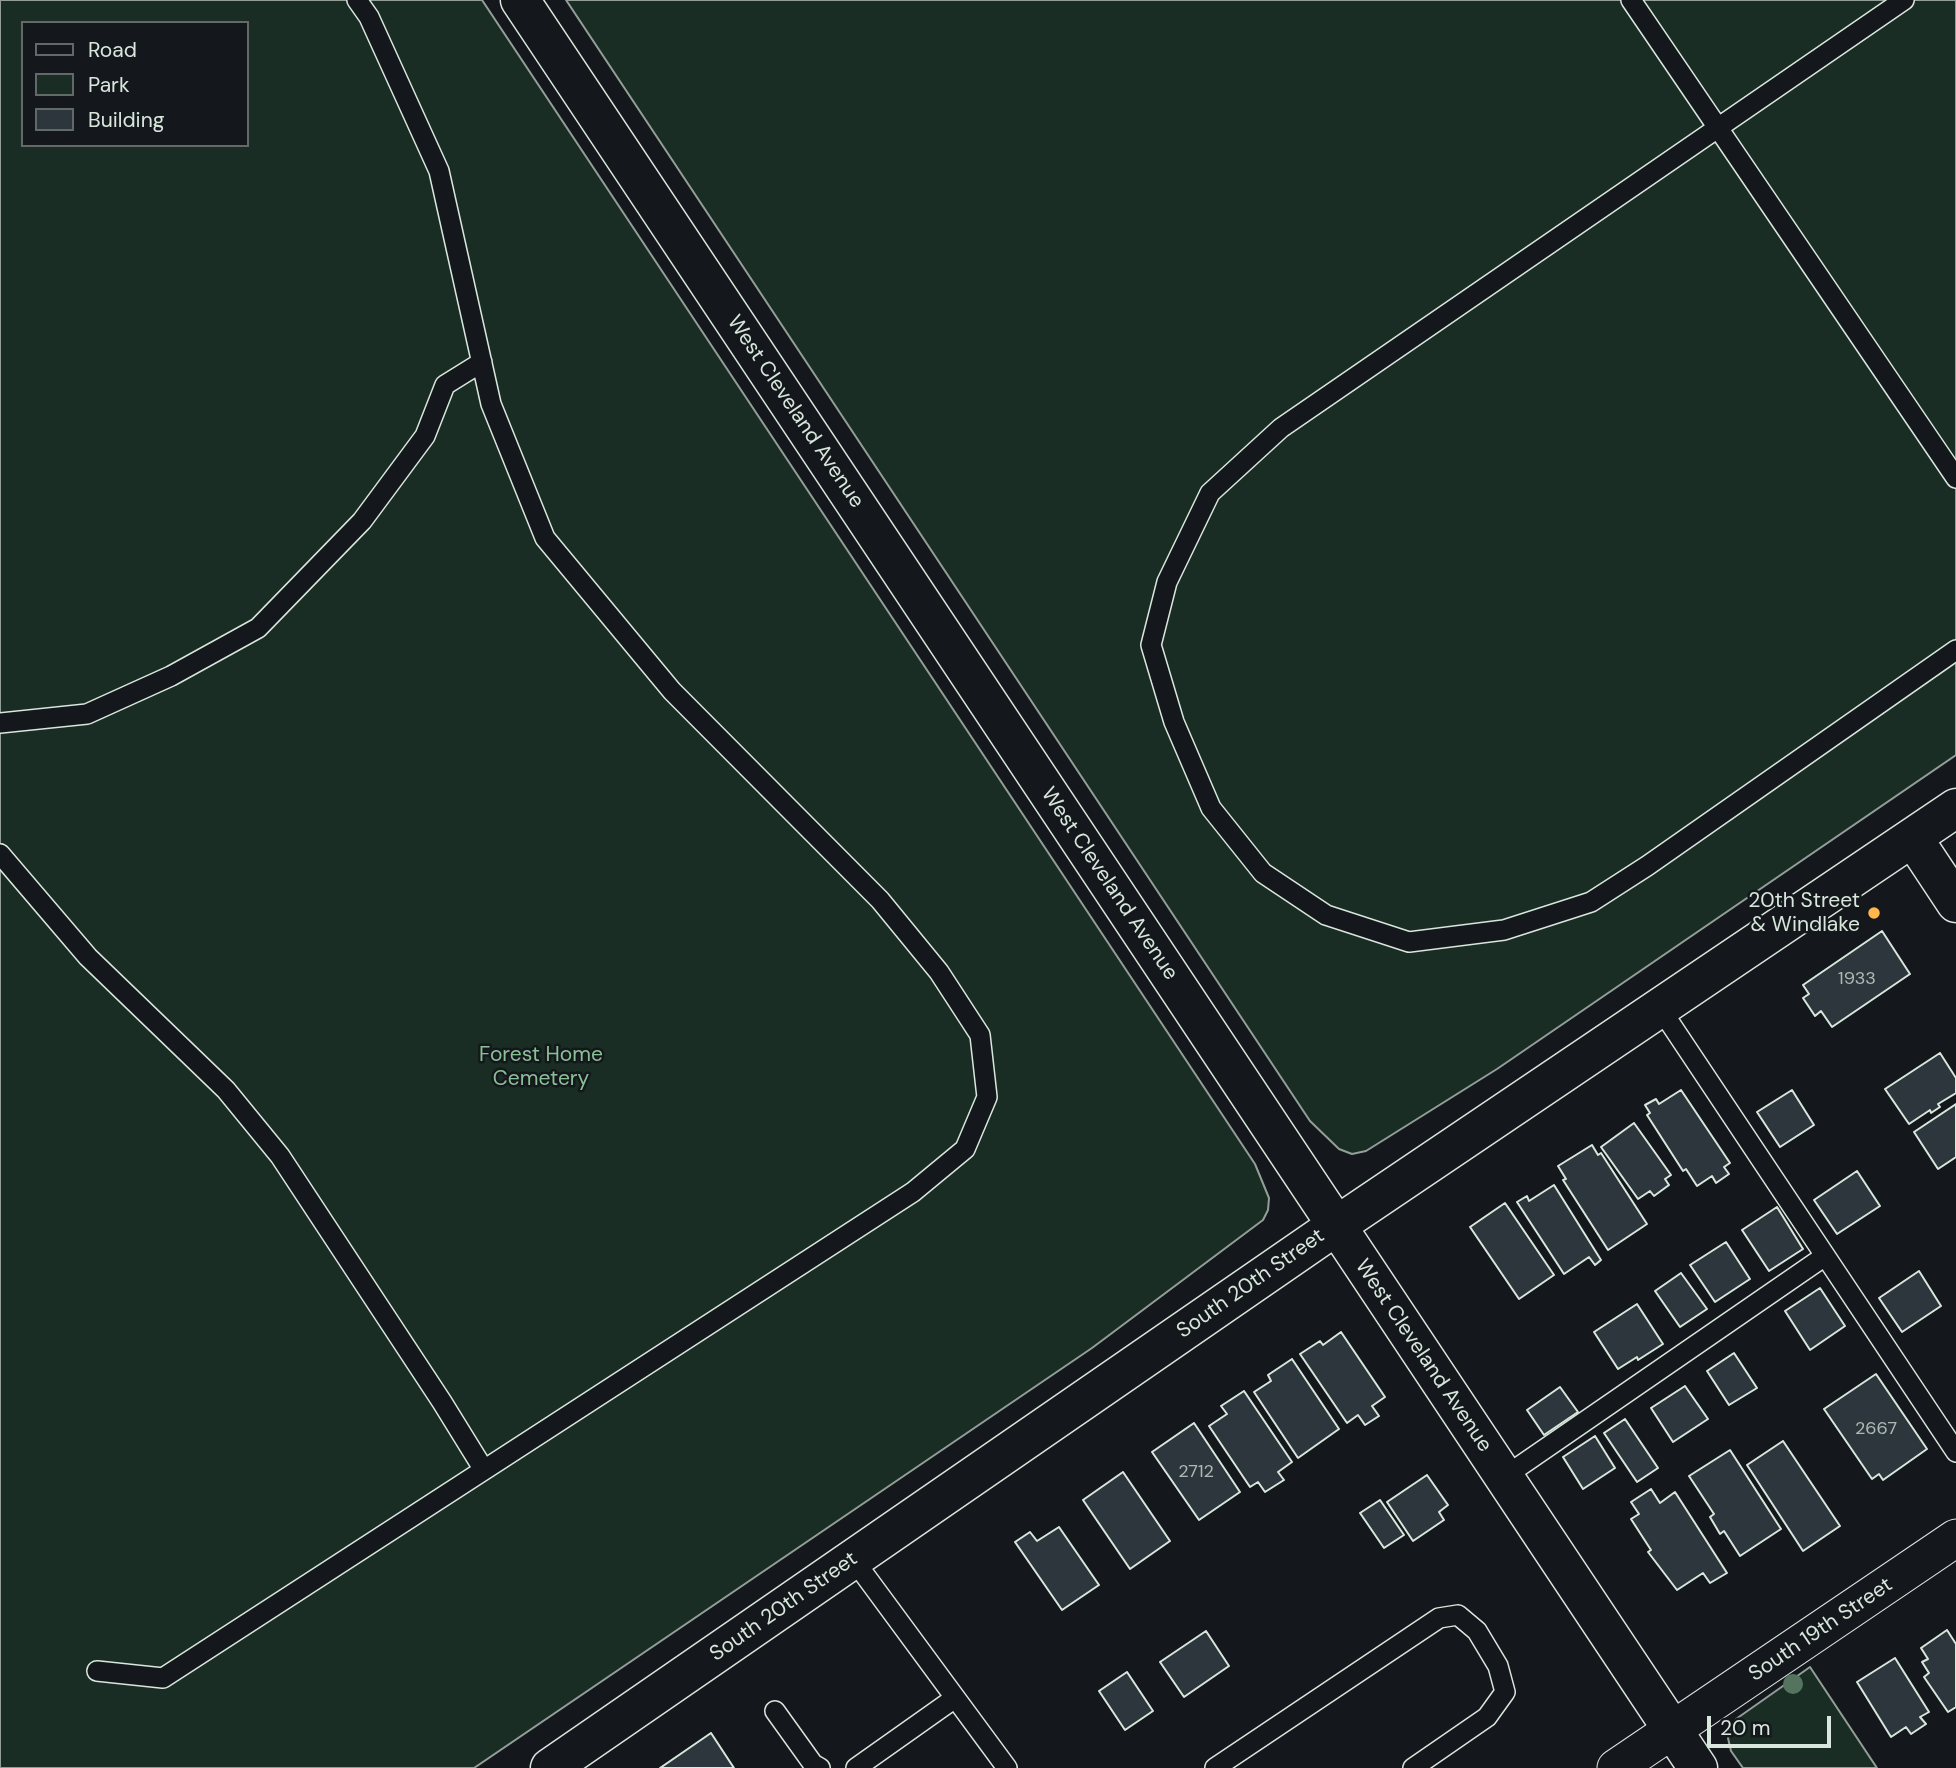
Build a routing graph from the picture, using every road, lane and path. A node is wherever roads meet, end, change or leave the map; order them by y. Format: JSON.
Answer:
{"nodes":[{"id":1,"x":357,"y":0,"type":"edge"},
{"id":2,"x":520,"y":0,"type":"edge"},
{"id":3,"x":1631,"y":0,"type":"edge"},
{"id":4,"x":1904,"y":0,"type":"edge"},
{"id":5,"x":1719,"y":127,"type":"junction"},
{"id":6,"x":482,"y":362,"type":"junction"},
{"id":7,"x":1956,"y":478,"type":"edge"},
{"id":8,"x":1956,"y":650,"type":"edge"},
{"id":9,"x":0,"y":723,"type":"edge"},
{"id":10,"x":1956,"y":808,"type":"edge"},
{"id":11,"x":1913,"y":838,"type":"junction"},
{"id":12,"x":0,"y":854,"type":"edge"},
{"id":13,"x":1956,"y":903,"type":"edge"},
{"id":14,"x":1660,"y":1008,"type":"junction"},
{"id":15,"x":1336,"y":1226,"type":"junction"},
{"id":16,"x":1825,"y":1256,"type":"junction"},
{"id":17,"x":1956,"y":1452,"type":"edge"},
{"id":18,"x":484,"y":1470,"type":"junction"},
{"id":19,"x":1504,"y":1477,"type":"junction"},
{"id":20,"x":1956,"y":1538,"type":"edge"},
{"id":21,"x":853,"y":1559,"type":"junction"},
{"id":22,"x":97,"y":1671,"type":"dead end"},
{"id":23,"x":955,"y":1698,"type":"junction"},
{"id":24,"x":775,"y":1711,"type":"dead end"},
{"id":25,"x":1672,"y":1729,"type":"junction"},
{"id":26,"x":550,"y":1768,"type":"edge"},
{"id":27,"x":820,"y":1768,"type":"edge"},
{"id":28,"x":856,"y":1768,"type":"edge"},
{"id":29,"x":1007,"y":1768,"type":"edge"},
{"id":30,"x":1215,"y":1768,"type":"edge"},
{"id":31,"x":1413,"y":1768,"type":"edge"},
{"id":32,"x":1616,"y":1768,"type":"edge"},
{"id":33,"x":1698,"y":1768,"type":"edge"}],
"edges":[{"from":1,"to":6,"type":"lane"},
{"from":2,"to":15,"type":"street","name":"West Cleveland Avenue"},
{"from":3,"to":5,"type":"lane"},
{"from":4,"to":5,"type":"lane"},
{"from":5,"to":7,"type":"lane"},
{"from":5,"to":8,"type":"lane"},
{"from":6,"to":9,"type":"lane"},
{"from":6,"to":18,"type":"lane"},
{"from":10,"to":11,"type":"street","name":"South 20th Street"},
{"from":11,"to":13,"type":"street"},
{"from":11,"to":14,"type":"street","name":"South 20th Street"},
{"from":12,"to":18,"type":"lane"},
{"from":14,"to":15,"type":"street","name":"South 20th Street"},
{"from":14,"to":16,"type":"lane"},
{"from":15,"to":19,"type":"street","name":"West Cleveland Avenue"},
{"from":15,"to":21,"type":"street","name":"South 20th Street"},
{"from":16,"to":17,"type":"lane"},
{"from":16,"to":19,"type":"lane"},
{"from":18,"to":22,"type":"lane"},
{"from":19,"to":25,"type":"street","name":"West Cleveland Avenue"},
{"from":20,"to":25,"type":"street","name":"South 19th Street"},
{"from":21,"to":23,"type":"lane"},
{"from":21,"to":26,"type":"street","name":"South 20th Street"},
{"from":23,"to":28,"type":"lane"},
{"from":23,"to":29,"type":"lane"},
{"from":24,"to":27,"type":"lane"},
{"from":25,"to":32,"type":"street","name":"South 19th Street"},
{"from":25,"to":33,"type":"street","name":"West Cleveland Avenue"},
{"from":30,"to":31,"type":"lane"}]}
